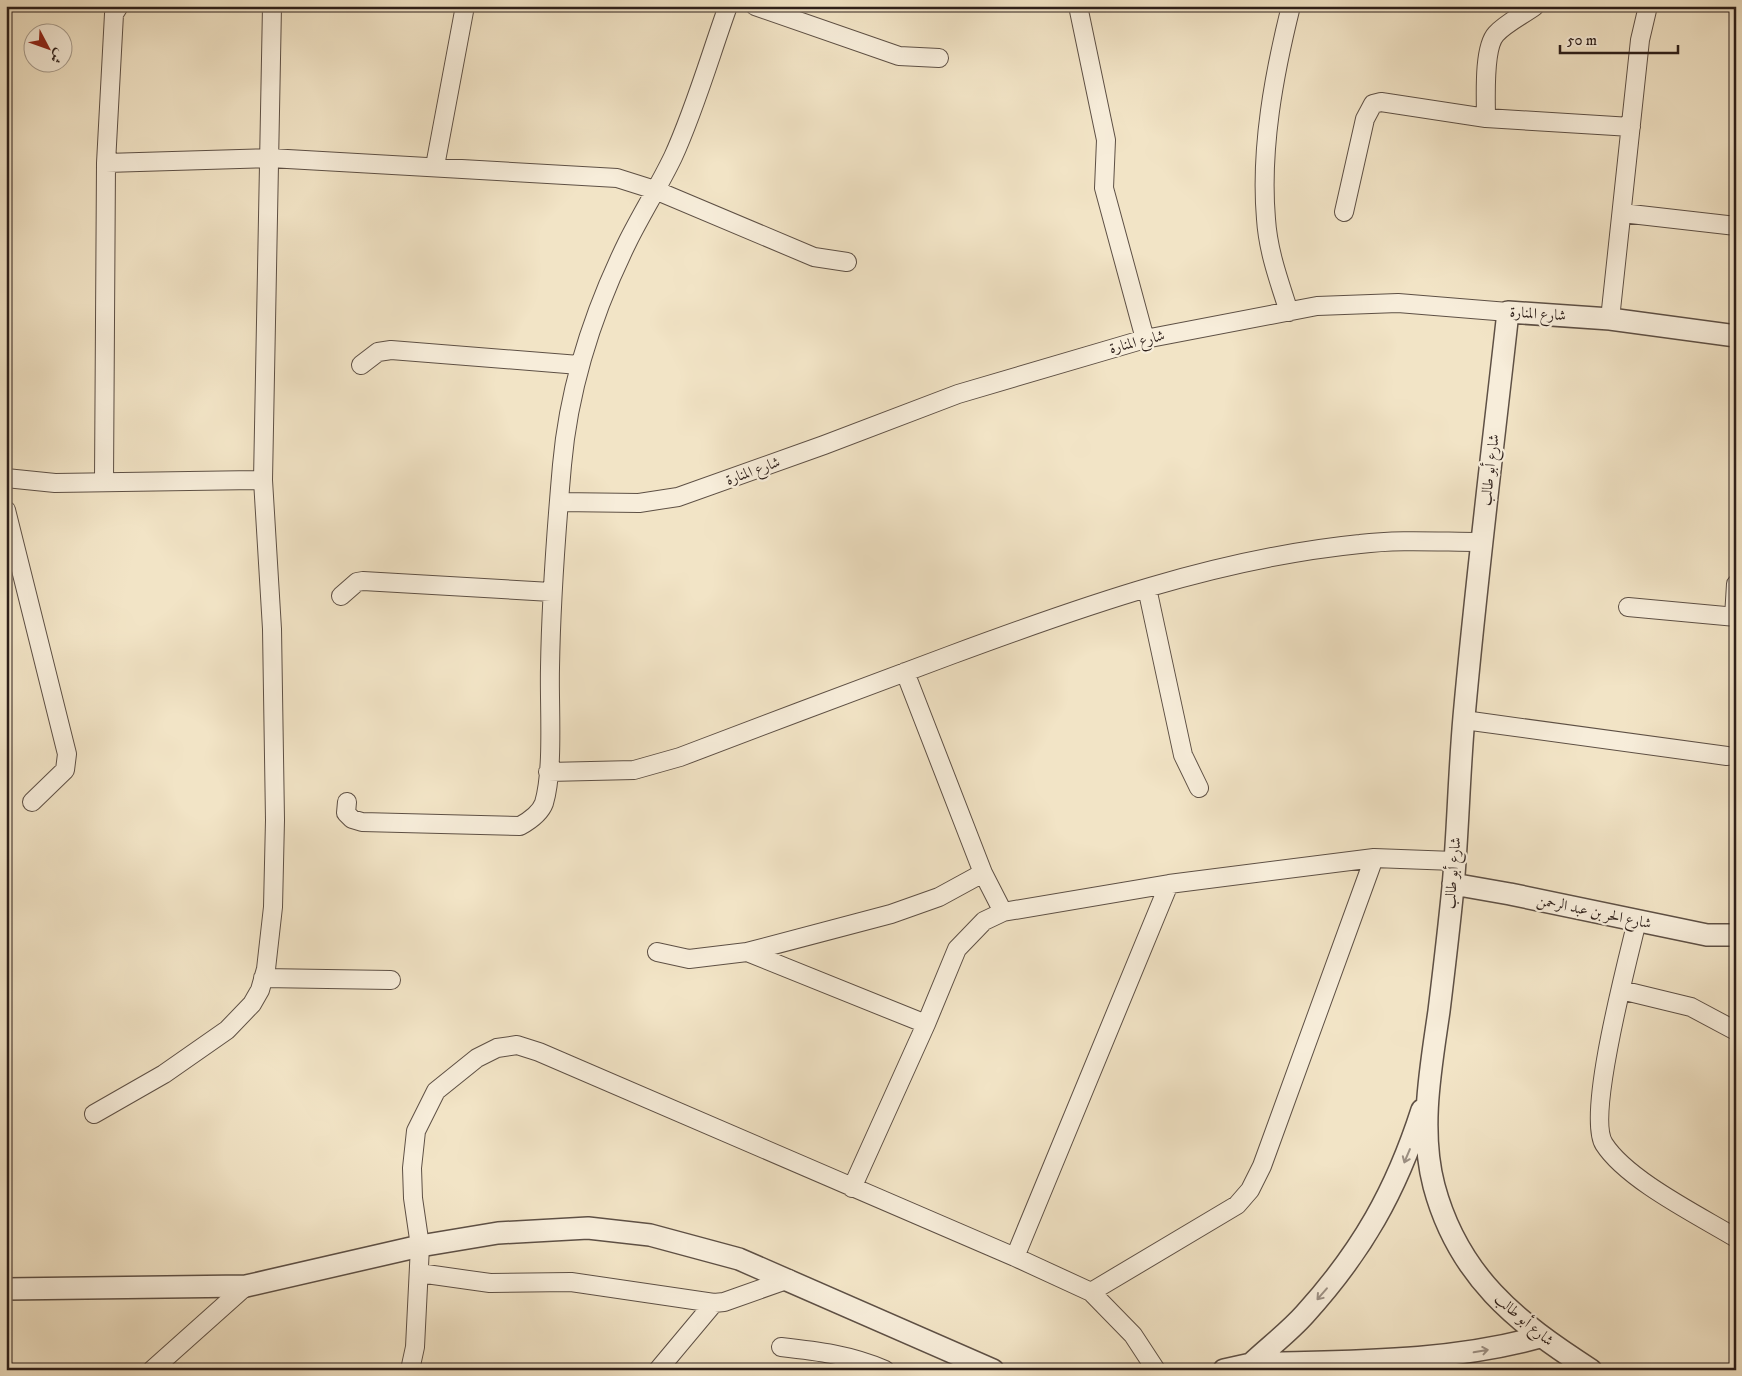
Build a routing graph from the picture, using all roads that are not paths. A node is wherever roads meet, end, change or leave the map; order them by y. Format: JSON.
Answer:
{"nodes":[{"id":1,"x":119,"y":6,"type":"edge"},
{"id":2,"x":272,"y":6,"type":"edge"},
{"id":3,"x":466,"y":6,"type":"edge"},
{"id":4,"x":728,"y":6,"type":"edge"},
{"id":5,"x":755,"y":6,"type":"edge"},
{"id":6,"x":1078,"y":6,"type":"edge"},
{"id":7,"x":1292,"y":6,"type":"edge"},
{"id":8,"x":1535,"y":6,"type":"edge"},
{"id":9,"x":1648,"y":6,"type":"edge"},
{"id":10,"x":939,"y":58,"type":"dead end"},
{"id":11,"x":1486,"y":118,"type":"junction"},
{"id":12,"x":1632,"y":127,"type":"junction"},
{"id":13,"x":270,"y":158,"type":"junction"},
{"id":14,"x":106,"y":163,"type":"junction"},
{"id":15,"x":435,"y":166,"type":"junction"},
{"id":16,"x":655,"y":190,"type":"junction"},
{"id":17,"x":1344,"y":212,"type":"dead end"},
{"id":18,"x":1622,"y":213,"type":"junction"},
{"id":19,"x":1736,"y":226,"type":"edge"},
{"id":20,"x":847,"y":262,"type":"dead end"},
{"id":21,"x":1289,"y":312,"type":"junction"},
{"id":22,"x":1508,"y":312,"type":"junction"},
{"id":23,"x":1610,"y":319,"type":"junction"},
{"id":24,"x":1736,"y":336,"type":"edge"},
{"id":25,"x":1145,"y":338,"type":"junction"},
{"id":26,"x":361,"y":365,"type":"dead end"},
{"id":27,"x":579,"y":365,"type":"junction"},
{"id":28,"x":6,"y":478,"type":"edge"},
{"id":29,"x":263,"y":480,"type":"junction"},
{"id":30,"x":104,"y":481,"type":"junction"},
{"id":31,"x":559,"y":502,"type":"junction"},
{"id":32,"x":6,"y":510,"type":"edge"},
{"id":33,"x":1482,"y":542,"type":"junction"},
{"id":34,"x":1736,"y":584,"type":"edge"},
{"id":35,"x":1147,"y":588,"type":"junction"},
{"id":36,"x":551,"y":592,"type":"junction"},
{"id":37,"x":341,"y":596,"type":"dead end"},
{"id":38,"x":1628,"y":607,"type":"dead end"},
{"id":39,"x":1735,"y":617,"type":"edge"},
{"id":40,"x":905,"y":672,"type":"junction"},
{"id":41,"x":1464,"y":720,"type":"junction"},
{"id":42,"x":1726,"y":756,"type":"dead end"},
{"id":43,"x":548,"y":772,"type":"junction"},
{"id":44,"x":1199,"y":788,"type":"dead end"},
{"id":45,"x":32,"y":802,"type":"dead end"},
{"id":46,"x":346,"y":802,"type":"dead end"},
{"id":47,"x":1374,"y":858,"type":"junction"},
{"id":48,"x":1454,"y":861,"type":"junction"},
{"id":49,"x":983,"y":872,"type":"junction"},
{"id":50,"x":1169,"y":884,"type":"junction"},
{"id":51,"x":1453,"y":884,"type":"junction"},
{"id":52,"x":1003,"y":912,"type":"junction"},
{"id":53,"x":1637,"y":921,"type":"junction"},
{"id":54,"x":1736,"y":935,"type":"edge"},
{"id":55,"x":657,"y":952,"type":"dead end"},
{"id":56,"x":747,"y":952,"type":"junction"},
{"id":57,"x":264,"y":978,"type":"junction"},
{"id":58,"x":391,"y":980,"type":"dead end"},
{"id":59,"x":1621,"y":990,"type":"junction"},
{"id":60,"x":926,"y":1024,"type":"junction"},
{"id":61,"x":1736,"y":1031,"type":"edge"},
{"id":62,"x":1428,"y":1093,"type":"junction"},
{"id":63,"x":94,"y":1114,"type":"dead end"},
{"id":64,"x":852,"y":1188,"type":"junction"},
{"id":65,"x":1736,"y":1238,"type":"edge"},
{"id":66,"x":420,"y":1246,"type":"junction"},
{"id":67,"x":1015,"y":1257,"type":"junction"},
{"id":68,"x":419,"y":1273,"type":"junction"},
{"id":69,"x":789,"y":1280,"type":"junction"},
{"id":70,"x":246,"y":1286,"type":"junction"},
{"id":71,"x":6,"y":1289,"type":"edge"},
{"id":72,"x":1091,"y":1292,"type":"junction"},
{"id":73,"x":714,"y":1303,"type":"junction"},
{"id":74,"x":1540,"y":1337,"type":"junction"},
{"id":75,"x":781,"y":1348,"type":"dead end"},
{"id":76,"x":1434,"y":1363,"type":"edge"},
{"id":77,"x":1252,"y":1364,"type":"junction"},
{"id":78,"x":1317,"y":1366,"type":"edge"},
{"id":79,"x":152,"y":1370,"type":"edge"},
{"id":80,"x":410,"y":1370,"type":"edge"},
{"id":81,"x":658,"y":1370,"type":"edge"},
{"id":82,"x":885,"y":1370,"type":"edge"},
{"id":83,"x":993,"y":1370,"type":"edge"},
{"id":84,"x":1156,"y":1370,"type":"edge"},
{"id":85,"x":1224,"y":1370,"type":"edge"},
{"id":86,"x":1591,"y":1370,"type":"edge"}],
"edges":[{"from":1,"to":14,"type":"street"},
{"from":2,"to":13,"type":"street"},
{"from":3,"to":15,"type":"street"},
{"from":4,"to":16,"type":"street"},
{"from":5,"to":10,"type":"street"},
{"from":6,"to":25,"type":"street"},
{"from":7,"to":21,"type":"street"},
{"from":8,"to":11,"type":"street"},
{"from":9,"to":12,"type":"street"},
{"from":11,"to":12,"type":"street"},
{"from":11,"to":17,"type":"street"},
{"from":12,"to":18,"type":"street"},
{"from":13,"to":14,"type":"street"},
{"from":13,"to":15,"type":"street"},
{"from":13,"to":29,"type":"street"},
{"from":14,"to":30,"type":"street"},
{"from":15,"to":16,"type":"street"},
{"from":16,"to":20,"type":"street"},
{"from":16,"to":27,"type":"street"},
{"from":18,"to":19,"type":"street"},
{"from":18,"to":23,"type":"street"},
{"from":21,"to":22,"type":"street","name":"شارع المنارة"},
{"from":21,"to":25,"type":"street","name":"شارع المنارة"},
{"from":22,"to":23,"type":"street","name":"شارع المنارة"},
{"from":22,"to":33,"type":"street","name":"شارع أبو طالب"},
{"from":23,"to":24,"type":"street","name":"شارع المنارة"},
{"from":25,"to":31,"type":"street","name":"شارع المنارة"},
{"from":26,"to":27,"type":"street"},
{"from":27,"to":31,"type":"street"},
{"from":28,"to":30,"type":"street"},
{"from":29,"to":30,"type":"street"},
{"from":29,"to":57,"type":"street"},
{"from":31,"to":36,"type":"street"},
{"from":32,"to":45,"type":"street"},
{"from":33,"to":35,"type":"street"},
{"from":33,"to":41,"type":"street","name":"شارع أبو طالب"},
{"from":34,"to":39,"type":"street"},
{"from":35,"to":40,"type":"street"},
{"from":35,"to":44,"type":"street"},
{"from":36,"to":37,"type":"street"},
{"from":36,"to":43,"type":"street"},
{"from":38,"to":39,"type":"street"},
{"from":40,"to":43,"type":"street"},
{"from":40,"to":49,"type":"street"},
{"from":41,"to":42,"type":"street"},
{"from":41,"to":48,"type":"street","name":"شارع أبو طالب"},
{"from":43,"to":46,"type":"street"},
{"from":47,"to":48,"type":"street"},
{"from":47,"to":50,"type":"street"},
{"from":47,"to":72,"type":"street"},
{"from":48,"to":51,"type":"street","name":"شارع أبو طالب"},
{"from":49,"to":52,"type":"street"},
{"from":49,"to":56,"type":"street"},
{"from":50,"to":52,"type":"street"},
{"from":50,"to":67,"type":"street"},
{"from":51,"to":53,"type":"street","name":"شارع الحر بن عبد الرحمن"},
{"from":51,"to":62,"type":"street","name":"شارع أبو طالب"},
{"from":52,"to":60,"type":"street"},
{"from":53,"to":54,"type":"street","name":"شارع الحر بن عبد الرحمن"},
{"from":53,"to":59,"type":"street"},
{"from":55,"to":56,"type":"street"},
{"from":56,"to":60,"type":"street"},
{"from":57,"to":58,"type":"street"},
{"from":57,"to":63,"type":"street"},
{"from":59,"to":61,"type":"street"},
{"from":59,"to":65,"type":"street"},
{"from":60,"to":64,"type":"street"},
{"from":62,"to":74,"type":"street","name":"شارع أبو طالب"},
{"from":62,"to":77,"type":"street","one_way":true},
{"from":64,"to":66,"type":"street"},
{"from":64,"to":67,"type":"street"},
{"from":66,"to":68,"type":"street"},
{"from":66,"to":69,"type":"street"},
{"from":66,"to":70,"type":"street"},
{"from":67,"to":72,"type":"street"},
{"from":68,"to":73,"type":"street"},
{"from":68,"to":80,"type":"street"},
{"from":69,"to":73,"type":"street"},
{"from":69,"to":83,"type":"street"},
{"from":70,"to":71,"type":"street"},
{"from":70,"to":79,"type":"street"},
{"from":72,"to":84,"type":"street"},
{"from":73,"to":81,"type":"street"},
{"from":76,"to":74,"type":"street","one_way":true},
{"from":74,"to":86,"type":"street","name":"شارع أبو طالب"},
{"from":75,"to":82,"type":"street"},
{"from":76,"to":78,"type":"street"},
{"from":77,"to":78,"type":"street"},
{"from":77,"to":85,"type":"street"}]}
